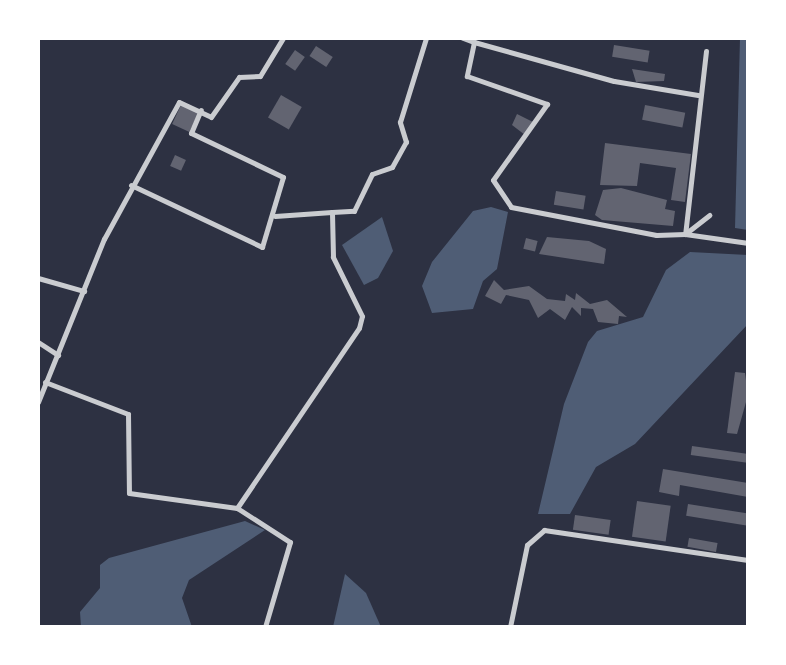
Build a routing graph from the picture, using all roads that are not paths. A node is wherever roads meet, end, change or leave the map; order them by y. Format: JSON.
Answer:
{"nodes":[{"id":1,"x":283,"y":38,"type":"edge"},
{"id":2,"x":426,"y":38,"type":"edge"},
{"id":3,"x":463,"y":38,"type":"edge"},
{"id":4,"x":474,"y":42,"type":"junction"},
{"id":5,"x":706,"y":51,"type":"dead end"},
{"id":6,"x":698,"y":95,"type":"junction"},
{"id":7,"x":201,"y":110,"type":"junction"},
{"id":8,"x":131,"y":185,"type":"junction"},
{"id":9,"x":332,"y":212,"type":"junction"},
{"id":10,"x":709,"y":215,"type":"dead end"},
{"id":11,"x":275,"y":216,"type":"junction"},
{"id":12,"x":685,"y":234,"type":"junction"},
{"id":13,"x":748,"y":243,"type":"edge"},
{"id":14,"x":39,"y":280,"type":"edge"},
{"id":15,"x":84,"y":291,"type":"junction"},
{"id":16,"x":38,"y":342,"type":"edge"},
{"id":17,"x":58,"y":355,"type":"junction"},
{"id":18,"x":45,"y":382,"type":"junction"},
{"id":19,"x":40,"y":391,"type":"edge"},
{"id":20,"x":38,"y":402,"type":"edge"},
{"id":21,"x":237,"y":508,"type":"junction"},
{"id":22,"x":748,"y":560,"type":"edge"},
{"id":23,"x":265,"y":627,"type":"edge"},
{"id":24,"x":510,"y":627,"type":"edge"}],
"edges":[{"from":1,"to":7,"type":"street"},
{"from":2,"to":9,"type":"street"},
{"from":3,"to":4,"type":"street"},
{"from":4,"to":6,"type":"street"},
{"from":4,"to":12,"type":"street"},
{"from":5,"to":6,"type":"street"},
{"from":6,"to":12,"type":"street"},
{"from":7,"to":8,"type":"street"},
{"from":7,"to":11,"type":"street"},
{"from":8,"to":11,"type":"street"},
{"from":8,"to":15,"type":"street"},
{"from":9,"to":11,"type":"street"},
{"from":9,"to":21,"type":"street"},
{"from":10,"to":12,"type":"street"},
{"from":12,"to":13,"type":"street"},
{"from":14,"to":15,"type":"street"},
{"from":15,"to":17,"type":"street"},
{"from":16,"to":17,"type":"street"},
{"from":17,"to":18,"type":"street"},
{"from":18,"to":19,"type":"street"},
{"from":18,"to":21,"type":"street"},
{"from":19,"to":20,"type":"street"},
{"from":21,"to":23,"type":"street"},
{"from":22,"to":24,"type":"street"}]}
